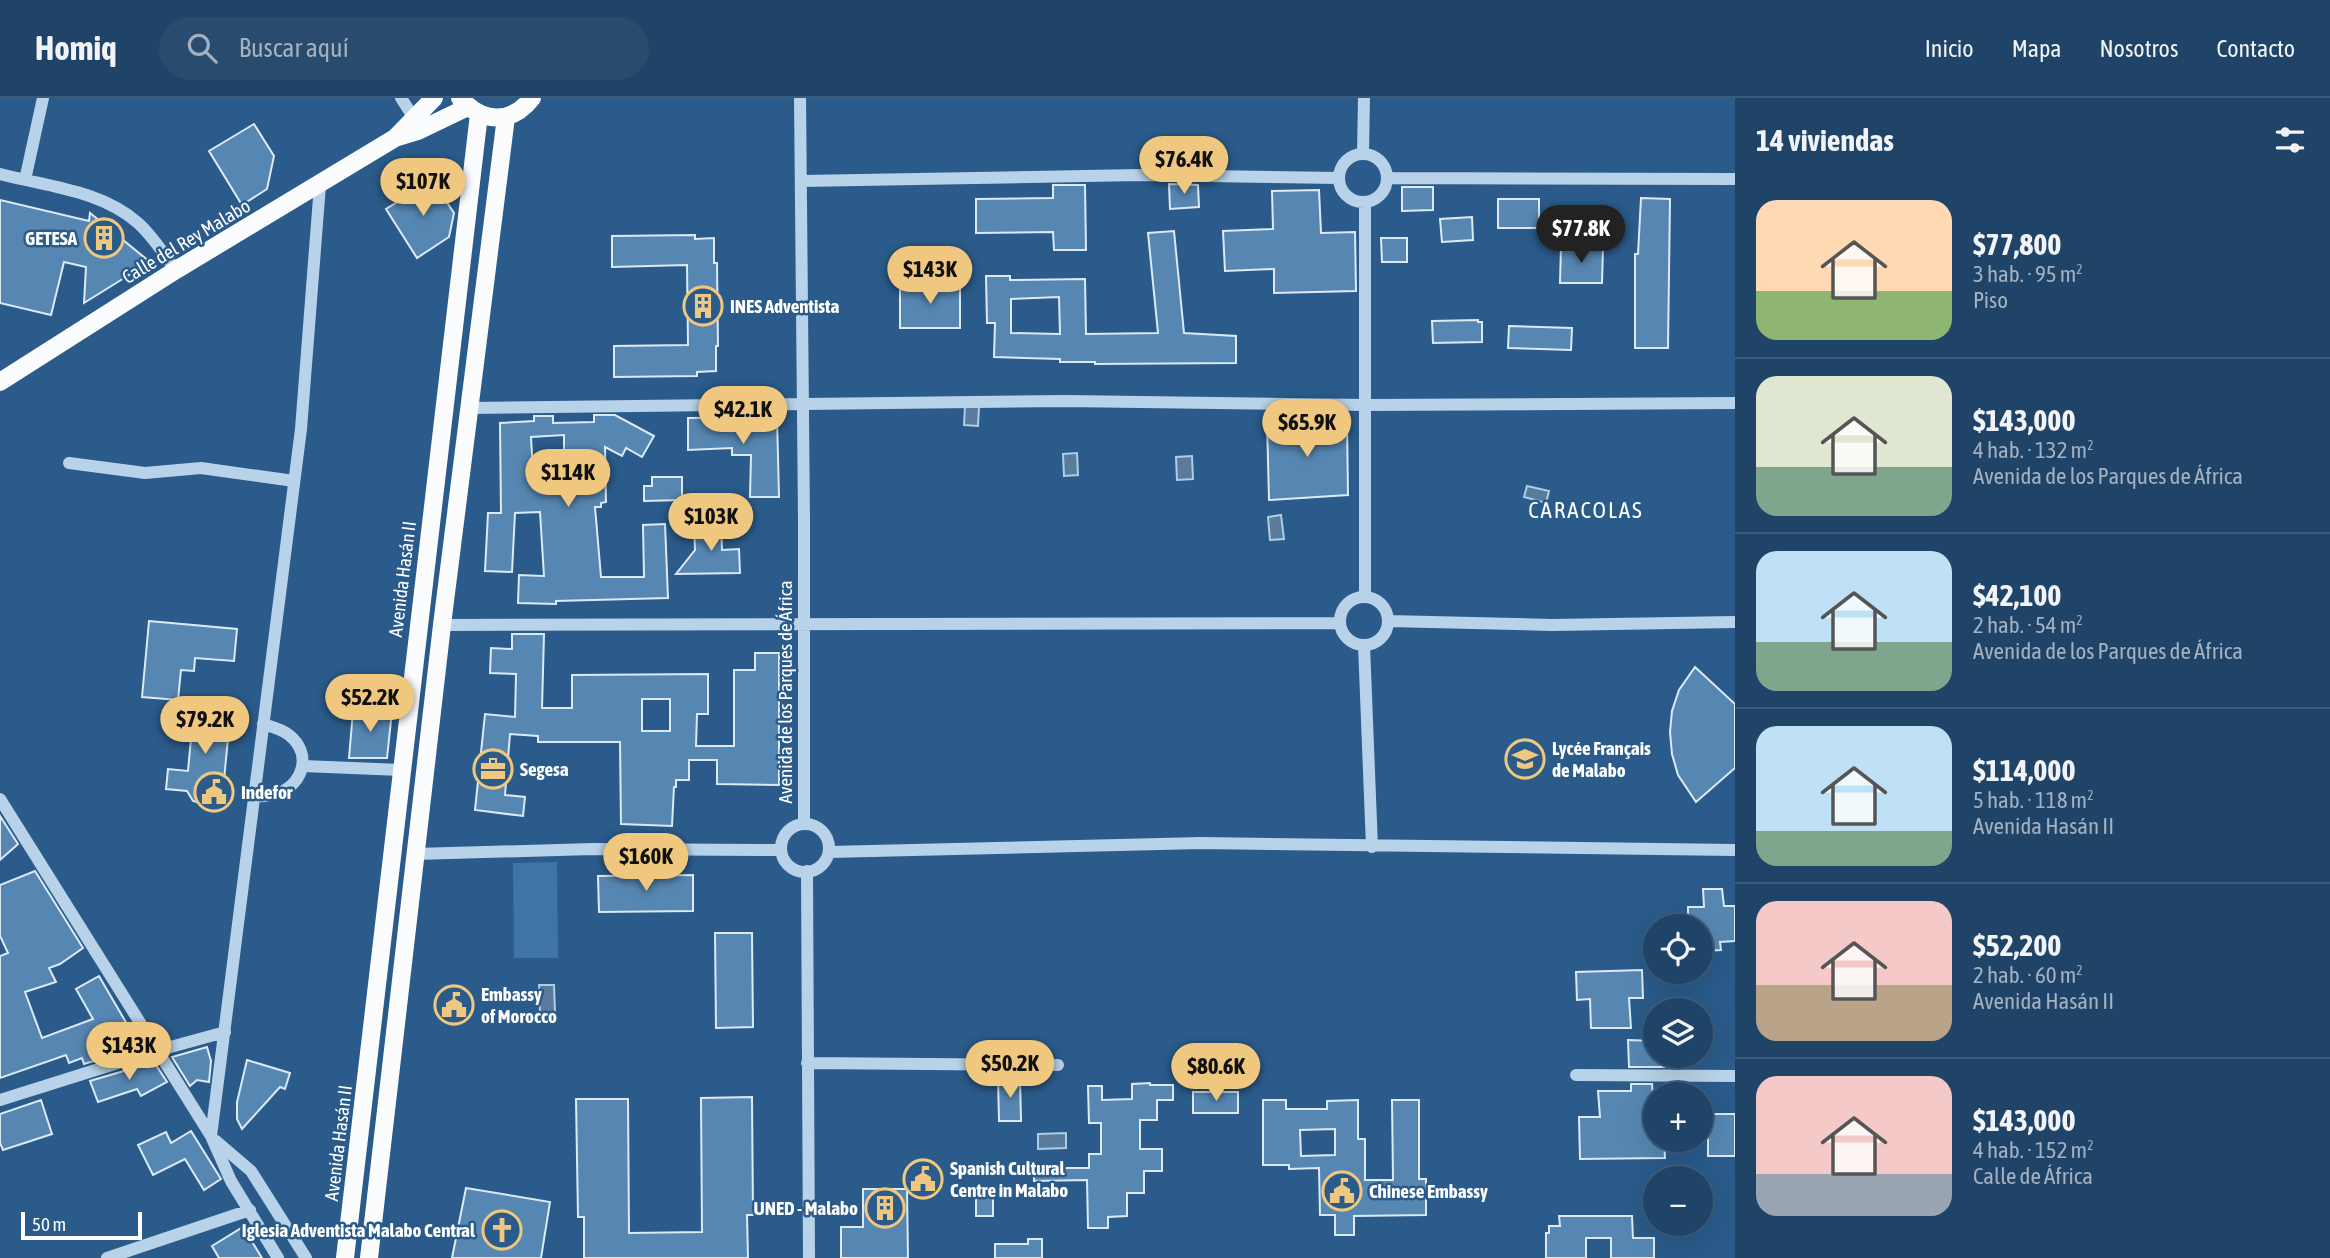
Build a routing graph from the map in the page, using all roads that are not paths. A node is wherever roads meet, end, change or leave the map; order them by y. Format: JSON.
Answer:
{"nodes":[{"id":1,"x":43,"y":98,"type":"edge"},
{"id":2,"x":401,"y":98,"type":"edge"},
{"id":3,"x":434,"y":98,"type":"edge"},
{"id":4,"x":532,"y":98,"type":"edge"},
{"id":5,"x":800,"y":98,"type":"edge"},
{"id":6,"x":1364,"y":98,"type":"edge"},
{"id":7,"x":469,"y":106,"type":"edge"},
{"id":8,"x":506,"y":117,"type":"junction"},
{"id":9,"x":414,"y":118,"type":"junction"},
{"id":10,"x":395,"y":138,"type":"junction"},
{"id":11,"x":1363,"y":155,"type":"junction"},
{"id":12,"x":0,"y":174,"type":"edge"},
{"id":13,"x":1339,"y":178,"type":"junction"},
{"id":14,"x":1387,"y":178,"type":"junction"},
{"id":15,"x":1735,"y":179,"type":"edge"},
{"id":16,"x":25,"y":180,"type":"junction"},
{"id":17,"x":801,"y":181,"type":"junction"},
{"id":18,"x":320,"y":185,"type":"junction"},
{"id":19,"x":1365,"y":202,"type":"junction"},
{"id":20,"x":176,"y":270,"type":"junction"},
{"id":21,"x":0,"y":382,"type":"edge"},
{"id":22,"x":1735,"y":403,"type":"edge"},
{"id":23,"x":802,"y":404,"type":"junction"},
{"id":24,"x":1365,"y":405,"type":"junction"},
{"id":25,"x":471,"y":408,"type":"junction"},
{"id":26,"x":68,"y":463,"type":"dead end"},
{"id":27,"x":294,"y":481,"type":"junction"},
{"id":28,"x":1365,"y":597,"type":"junction"},
{"id":29,"x":1388,"y":621,"type":"junction"},
{"id":30,"x":1735,"y":622,"type":"edge"},
{"id":31,"x":804,"y":623,"type":"junction"},
{"id":32,"x":1340,"y":623,"type":"junction"},
{"id":33,"x":442,"y":625,"type":"junction"},
{"id":34,"x":1364,"y":645,"type":"junction"},
{"id":35,"x":263,"y":724,"type":"junction"},
{"id":36,"x":303,"y":766,"type":"junction"},
{"id":37,"x":401,"y":770,"type":"junction"},
{"id":38,"x":256,"y":797,"type":"junction"},
{"id":39,"x":0,"y":799,"type":"edge"},
{"id":40,"x":803,"y":824,"type":"junction"},
{"id":41,"x":1372,"y":847,"type":"junction"},
{"id":42,"x":781,"y":850,"type":"junction"},
{"id":43,"x":1735,"y":850,"type":"edge"},
{"id":44,"x":829,"y":852,"type":"junction"},
{"id":45,"x":416,"y":855,"type":"junction"},
{"id":46,"x":807,"y":872,"type":"junction"},
{"id":47,"x":225,"y":1032,"type":"junction"},
{"id":48,"x":156,"y":1051,"type":"junction"},
{"id":49,"x":807,"y":1063,"type":"junction"},
{"id":50,"x":1058,"y":1065,"type":"dead end"},
{"id":51,"x":1576,"y":1075,"type":"dead end"},
{"id":52,"x":1735,"y":1076,"type":"edge"},
{"id":53,"x":0,"y":1100,"type":"edge"},
{"id":54,"x":211,"y":1136,"type":"junction"},
{"id":55,"x":250,"y":1210,"type":"junction"},
{"id":56,"x":107,"y":1258,"type":"edge"},
{"id":57,"x":278,"y":1258,"type":"edge"},
{"id":58,"x":306,"y":1258,"type":"edge"},
{"id":59,"x":345,"y":1258,"type":"edge"},
{"id":60,"x":369,"y":1258,"type":"edge"},
{"id":61,"x":808,"y":1258,"type":"edge"}],
"edges":[{"from":1,"to":16,"type":"street"},
{"from":2,"to":9,"type":"street"},
{"from":3,"to":9,"type":"main road","name":"Calle del Rey Malabo"},
{"from":4,"to":8,"type":"main road"},
{"from":5,"to":17,"type":"street","name":"Avenida de los Parques de África"},
{"from":6,"to":11,"type":"street"},
{"from":7,"to":8,"type":"main road"},
{"from":7,"to":10,"type":"main road","name":"Calle del Rey Malabo"},
{"from":7,"to":37,"type":"main road","name":"Avenida Hasán II"},
{"from":8,"to":25,"type":"main road"},
{"from":9,"to":10,"type":"main road","name":"Calle del Rey Malabo"},
{"from":10,"to":18,"type":"main road","name":"Calle del Rey Malabo"},
{"from":11,"to":13,"type":"street"},
{"from":11,"to":14,"type":"street"},
{"from":12,"to":16,"type":"street"},
{"from":13,"to":17,"type":"street"},
{"from":13,"to":19,"type":"street"},
{"from":14,"to":15,"type":"street"},
{"from":14,"to":19,"type":"street"},
{"from":16,"to":20,"type":"street"},
{"from":17,"to":23,"type":"street","name":"Avenida de los Parques de África"},
{"from":18,"to":20,"type":"main road","name":"Calle del Rey Malabo"},
{"from":18,"to":27,"type":"street"},
{"from":19,"to":24,"type":"street"},
{"from":20,"to":21,"type":"main road","name":"Calle del Rey Malabo"},
{"from":22,"to":24,"type":"street"},
{"from":23,"to":24,"type":"street"},
{"from":23,"to":25,"type":"street"},
{"from":23,"to":31,"type":"street","name":"Avenida de los Parques de África"},
{"from":24,"to":28,"type":"street"},
{"from":25,"to":33,"type":"main road"},
{"from":26,"to":27,"type":"street"},
{"from":27,"to":35,"type":"street"},
{"from":28,"to":29,"type":"street"},
{"from":28,"to":32,"type":"street"},
{"from":29,"to":30,"type":"street"},
{"from":29,"to":34,"type":"street"},
{"from":31,"to":32,"type":"street"},
{"from":31,"to":33,"type":"street"},
{"from":31,"to":40,"type":"street","name":"Avenida de los Parques de África"},
{"from":32,"to":34,"type":"street"},
{"from":33,"to":45,"type":"main road"},
{"from":34,"to":41,"type":"street"},
{"from":35,"to":36,"type":"street"},
{"from":35,"to":38,"type":"street"},
{"from":36,"to":37,"type":"street"},
{"from":36,"to":38,"type":"street"},
{"from":37,"to":59,"type":"main road","name":"Avenida Hasán II"},
{"from":38,"to":47,"type":"street"},
{"from":39,"to":48,"type":"street"},
{"from":40,"to":42,"type":"street","name":"Avenida de los Parques de África"},
{"from":40,"to":44,"type":"street","name":"Avenida de los Parques de África"},
{"from":41,"to":43,"type":"street"},
{"from":41,"to":44,"type":"street"},
{"from":42,"to":45,"type":"street"},
{"from":42,"to":46,"type":"street"},
{"from":44,"to":46,"type":"street"},
{"from":45,"to":60,"type":"main road"},
{"from":46,"to":49,"type":"street"},
{"from":47,"to":48,"type":"street"},
{"from":47,"to":54,"type":"street"},
{"from":48,"to":53,"type":"street"},
{"from":48,"to":54,"type":"street"},
{"from":49,"to":50,"type":"street"},
{"from":49,"to":61,"type":"street"},
{"from":51,"to":52,"type":"street"},
{"from":54,"to":55,"type":"street"},
{"from":54,"to":58,"type":"street"},
{"from":55,"to":56,"type":"street"},
{"from":55,"to":57,"type":"street"}]}
